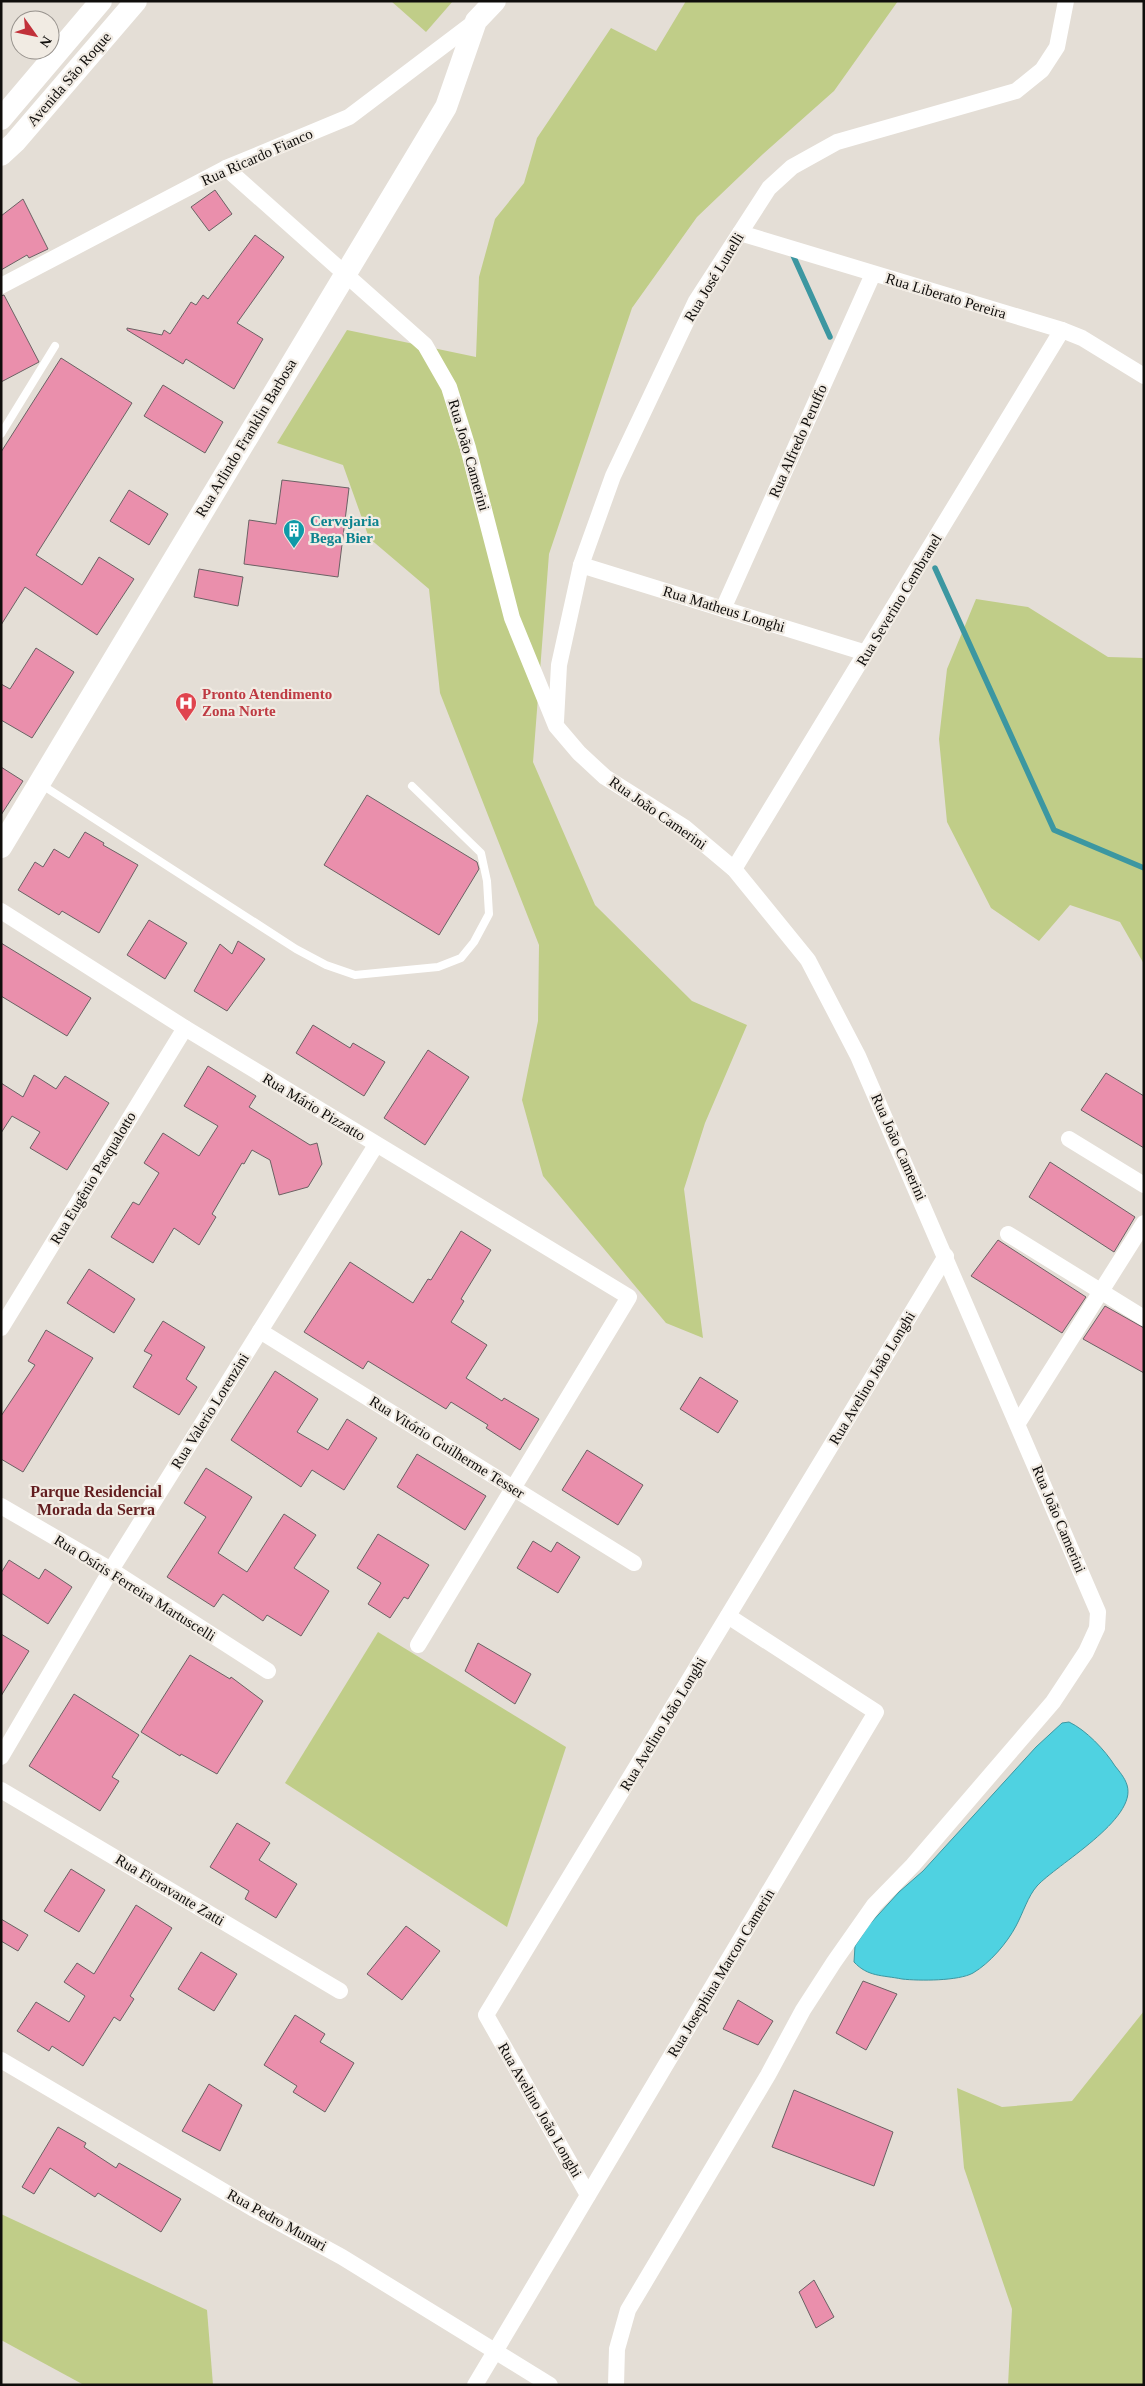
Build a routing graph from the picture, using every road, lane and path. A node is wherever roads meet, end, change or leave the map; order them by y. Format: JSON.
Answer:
{"nodes":[{"id":1,"x":101,"y":1,"type":"edge"},
{"id":2,"x":136,"y":1,"type":"edge"},
{"id":3,"x":495,"y":1,"type":"edge"},
{"id":4,"x":1066,"y":1,"type":"edge"},
{"id":5,"x":476,"y":21,"type":"junction"},
{"id":6,"x":1,"y":119,"type":"edge"},
{"id":7,"x":6,"y":142,"type":"edge"},
{"id":8,"x":226,"y":168,"type":"junction"},
{"id":9,"x":740,"y":233,"type":"junction"},
{"id":10,"x":345,"y":274,"type":"junction"},
{"id":11,"x":873,"y":274,"type":"junction"},
{"id":12,"x":1,"y":286,"type":"edge"},
{"id":13,"x":1062,"y":330,"type":"junction"},
{"id":14,"x":55,"y":346,"type":"dead end"},
{"id":15,"x":1144,"y":376,"type":"edge"},
{"id":16,"x":1,"y":434,"type":"edge"},
{"id":17,"x":581,"y":565,"type":"junction"},
{"id":18,"x":723,"y":609,"type":"junction"},
{"id":19,"x":866,"y":653,"type":"junction"},
{"id":20,"x":556,"y":726,"type":"junction"},
{"id":21,"x":39,"y":783,"type":"junction"},
{"id":22,"x":412,"y":786,"type":"dead end"},
{"id":23,"x":1,"y":847,"type":"edge"},
{"id":24,"x":734,"y":868,"type":"junction"},
{"id":25,"x":1,"y":911,"type":"edge"},
{"id":26,"x":185,"y":1028,"type":"junction"},
{"id":27,"x":1069,"y":1138,"type":"dead end"},
{"id":28,"x":376,"y":1145,"type":"junction"},
{"id":29,"x":1144,"y":1184,"type":"edge"},
{"id":30,"x":1144,"y":1223,"type":"edge"},
{"id":31,"x":1008,"y":1234,"type":"dead end"},
{"id":32,"x":946,"y":1256,"type":"junction"},
{"id":33,"x":1100,"y":1292,"type":"junction"},
{"id":34,"x":1144,"y":1318,"type":"edge"},
{"id":35,"x":1,"y":1328,"type":"edge"},
{"id":36,"x":260,"y":1331,"type":"junction"},
{"id":37,"x":1018,"y":1423,"type":"junction"},
{"id":38,"x":514,"y":1488,"type":"junction"},
{"id":39,"x":1,"y":1506,"type":"edge"},
{"id":40,"x":634,"y":1563,"type":"dead end"},
{"id":41,"x":111,"y":1570,"type":"junction"},
{"id":42,"x":728,"y":1616,"type":"junction"},
{"id":43,"x":418,"y":1645,"type":"dead end"},
{"id":44,"x":268,"y":1671,"type":"dead end"},
{"id":45,"x":1,"y":1757,"type":"edge"},
{"id":46,"x":1,"y":1790,"type":"edge"},
{"id":47,"x":340,"y":1991,"type":"dead end"},
{"id":48,"x":1,"y":2060,"type":"edge"},
{"id":49,"x":588,"y":2195,"type":"junction"},
{"id":50,"x":496,"y":2350,"type":"junction"},
{"id":51,"x":475,"y":2385,"type":"edge"},
{"id":52,"x":550,"y":2385,"type":"edge"},
{"id":53,"x":616,"y":2385,"type":"edge"}],
"edges":[{"from":1,"to":6,"type":"street","name":"Avenida São Roque"},
{"from":2,"to":7,"type":"street","name":"Avenida São Roque"},
{"from":3,"to":5,"type":"street","name":"Rua Ricardo Fianco"},
{"from":4,"to":9,"type":"street","name":"Rua José Lunelli"},
{"from":5,"to":8,"type":"street","name":"Rua Ricardo Fianco"},
{"from":5,"to":10,"type":"street","name":"Rua Arlindo Franklin Barbosa"},
{"from":8,"to":10,"type":"street","name":"Rua João Camerini"},
{"from":8,"to":12,"type":"street","name":"Rua Ricardo Fianco"},
{"from":9,"to":11,"type":"street","name":"Rua Liberato Pereira"},
{"from":9,"to":17,"type":"street","name":"Rua José Lunelli"},
{"from":10,"to":20,"type":"street","name":"Rua João Camerini"},
{"from":10,"to":21,"type":"street","name":"Rua Arlindo Franklin Barbosa"},
{"from":11,"to":13,"type":"street","name":"Rua Liberato Pereira"},
{"from":11,"to":18,"type":"street","name":"Rua Alfredo Peruffo"},
{"from":13,"to":15,"type":"street","name":"Rua Liberato Pereira"},
{"from":13,"to":19,"type":"street","name":"Rua Severino Cembranel"},
{"from":14,"to":16,"type":"lane"},
{"from":17,"to":18,"type":"street","name":"Rua Matheus Longhi"},
{"from":17,"to":20,"type":"street","name":"Rua José Lunelli"},
{"from":18,"to":19,"type":"street","name":"Rua Matheus Longhi"},
{"from":19,"to":24,"type":"street","name":"Rua Severino Cembranel"},
{"from":20,"to":24,"type":"street","name":"Rua João Camerini"},
{"from":21,"to":22,"type":"lane"},
{"from":21,"to":23,"type":"street","name":"Rua Arlindo Franklin Barbosa"},
{"from":24,"to":32,"type":"street","name":"Rua João Camerini"},
{"from":25,"to":26,"type":"street","name":"Rua Mário Pizzatto"},
{"from":26,"to":28,"type":"street","name":"Rua Mário Pizzatto"},
{"from":26,"to":35,"type":"street","name":"Rua Eugênio Pasqualotto"},
{"from":27,"to":29,"type":"street"},
{"from":28,"to":36,"type":"street","name":"Rua Valerio Lorenzini"},
{"from":28,"to":38,"type":"street","name":"Rua Mário Pizzatto"},
{"from":30,"to":33,"type":"street"},
{"from":31,"to":33,"type":"street"},
{"from":32,"to":37,"type":"street","name":"Rua João Camerini"},
{"from":32,"to":42,"type":"street","name":"Rua Avelino João Longhi"},
{"from":33,"to":34,"type":"street"},
{"from":33,"to":37,"type":"street"},
{"from":36,"to":38,"type":"street","name":"Rua Vitório Guilherme Tesser"},
{"from":36,"to":41,"type":"street","name":"Rua Valerio Lorenzini"},
{"from":37,"to":53,"type":"street","name":"Rua João Camerini"},
{"from":38,"to":40,"type":"street","name":"Rua Vitório Guilherme Tesser"},
{"from":38,"to":43,"type":"street"},
{"from":39,"to":41,"type":"street","name":"Rua Osíris Ferreira Martuscelli"},
{"from":41,"to":44,"type":"street","name":"Rua Osíris Ferreira Martuscelli"},
{"from":41,"to":45,"type":"street","name":"Rua Valerio Lorenzini"},
{"from":42,"to":49,"type":"street","name":"Rua Avelino João Longhi"},
{"from":42,"to":49,"type":"street","name":"Rua Josephina Marcon Camerin"},
{"from":46,"to":47,"type":"street","name":"Rua Fioravante Zatti"},
{"from":48,"to":50,"type":"street","name":"Rua Pedro Munari"},
{"from":49,"to":50,"type":"street","name":"Rua Josephina Marcon Camerin"},
{"from":50,"to":51,"type":"street","name":"Rua Josephina Marcon Camerin"},
{"from":50,"to":52,"type":"street","name":"Rua Pedro Munari"}]}
